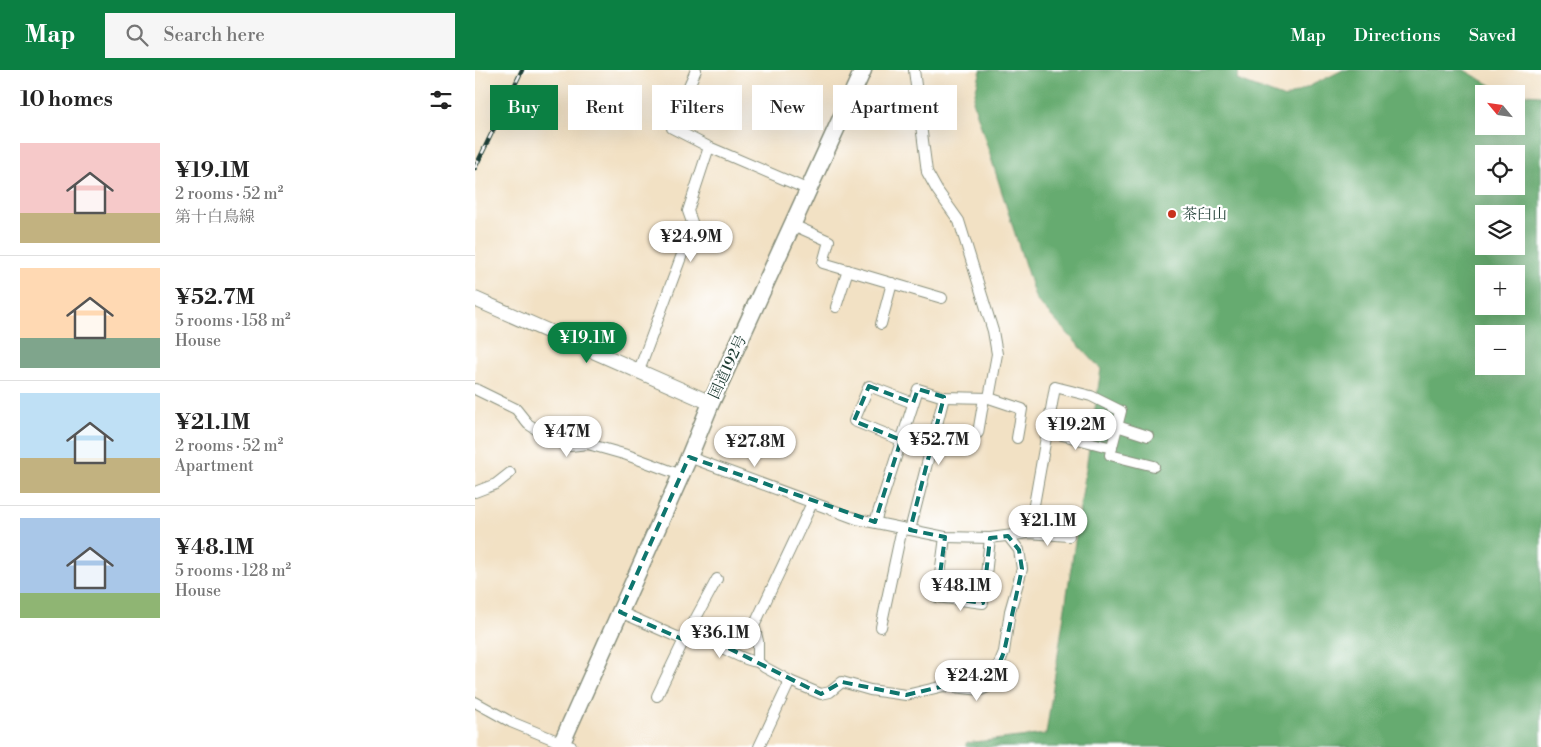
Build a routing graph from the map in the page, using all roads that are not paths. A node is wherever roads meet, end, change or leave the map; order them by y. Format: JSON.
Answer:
{"nodes":[{"id":1,"x":696,"y":70,"type":"edge"},
{"id":2,"x":863,"y":70,"type":"edge"},
{"id":3,"x":914,"y":70,"type":"edge"},
{"id":4,"x":709,"y":147,"type":"junction"},
{"id":5,"x":809,"y":190,"type":"junction"},
{"id":6,"x":793,"y":224,"type":"junction"},
{"id":7,"x":848,"y":270,"type":"junction"},
{"id":8,"x":892,"y":283,"type":"junction"},
{"id":9,"x":475,"y":298,"type":"edge"},
{"id":10,"x":942,"y":298,"type":"dead end"},
{"id":11,"x":836,"y":307,"type":"dead end"},
{"id":12,"x":881,"y":324,"type":"dead end"},
{"id":13,"x":639,"y":370,"type":"junction"},
{"id":14,"x":475,"y":389,"type":"edge"},
{"id":15,"x":944,"y":397,"type":"junction"},
{"id":16,"x":987,"y":398,"type":"junction"},
{"id":17,"x":711,"y":403,"type":"junction"},
{"id":18,"x":913,"y":403,"type":"junction"},
{"id":19,"x":1117,"y":426,"type":"junction"},
{"id":20,"x":1047,"y":431,"type":"junction"},
{"id":21,"x":978,"y":432,"type":"dead end"},
{"id":22,"x":1148,"y":436,"type":"dead end"},
{"id":23,"x":1017,"y":438,"type":"dead end"},
{"id":24,"x":901,"y":440,"type":"junction"},
{"id":25,"x":1112,"y":448,"type":"junction"},
{"id":26,"x":689,"y":457,"type":"junction"},
{"id":27,"x":1154,"y":466,"type":"dead end"},
{"id":28,"x":510,"y":473,"type":"dead end"},
{"id":29,"x":681,"y":475,"type":"junction"},
{"id":30,"x":475,"y":492,"type":"edge"},
{"id":31,"x":812,"y":503,"type":"junction"},
{"id":32,"x":875,"y":522,"type":"junction"},
{"id":33,"x":906,"y":529,"type":"junction"},
{"id":34,"x":1029,"y":534,"type":"junction"},
{"id":35,"x":1009,"y":536,"type":"junction"},
{"id":36,"x":1069,"y":536,"type":"dead end"},
{"id":37,"x":945,"y":538,"type":"junction"},
{"id":38,"x":990,"y":538,"type":"junction"},
{"id":39,"x":717,"y":579,"type":"dead end"},
{"id":40,"x":620,"y":612,"type":"junction"},
{"id":41,"x":881,"y":627,"type":"dead end"},
{"id":42,"x":691,"y":629,"type":"junction"},
{"id":43,"x":684,"y":640,"type":"junction"},
{"id":44,"x":758,"y":662,"type":"junction"},
{"id":45,"x":790,"y":680,"type":"junction"},
{"id":46,"x":657,"y":696,"type":"dead end"},
{"id":47,"x":475,"y":702,"type":"edge"},
{"id":48,"x":565,"y":746,"type":"edge"},
{"id":49,"x":762,"y":746,"type":"edge"}],
"edges":[{"from":1,"to":4,"type":"street"},
{"from":2,"to":5,"type":"highway","name":"国道192号"},
{"from":3,"to":16,"type":"street"},
{"from":4,"to":5,"type":"street"},
{"from":4,"to":13,"type":"street"},
{"from":5,"to":6,"type":"highway","name":"国道192号"},
{"from":6,"to":7,"type":"street"},
{"from":6,"to":17,"type":"highway","name":"国道192号"},
{"from":7,"to":8,"type":"street"},
{"from":7,"to":11,"type":"street"},
{"from":8,"to":10,"type":"street"},
{"from":8,"to":12,"type":"street"},
{"from":9,"to":13,"type":"main road"},
{"from":13,"to":17,"type":"main road"},
{"from":14,"to":29,"type":"street"},
{"from":15,"to":16,"type":"street"},
{"from":15,"to":18,"type":"street"},
{"from":15,"to":33,"type":"street"},
{"from":16,"to":21,"type":"street"},
{"from":16,"to":23,"type":"street"},
{"from":17,"to":26,"type":"highway","name":"国道192号"},
{"from":18,"to":24,"type":"street"},
{"from":18,"to":24,"type":"street"},
{"from":19,"to":20,"type":"street"},
{"from":19,"to":22,"type":"street"},
{"from":19,"to":25,"type":"street"},
{"from":20,"to":25,"type":"street"},
{"from":20,"to":34,"type":"street"},
{"from":24,"to":32,"type":"street"},
{"from":25,"to":27,"type":"street"},
{"from":26,"to":29,"type":"highway","name":"国道192号"},
{"from":26,"to":31,"type":"street"},
{"from":28,"to":30,"type":"street"},
{"from":29,"to":40,"type":"highway","name":"国道192号"},
{"from":31,"to":32,"type":"street"},
{"from":31,"to":44,"type":"street"},
{"from":32,"to":33,"type":"street"},
{"from":33,"to":37,"type":"street"},
{"from":33,"to":41,"type":"street"},
{"from":34,"to":35,"type":"street"},
{"from":34,"to":36,"type":"street"},
{"from":35,"to":38,"type":"street"},
{"from":35,"to":45,"type":"street"},
{"from":37,"to":38,"type":"street"},
{"from":37,"to":38,"type":"street"},
{"from":39,"to":42,"type":"street"},
{"from":40,"to":43,"type":"street"},
{"from":40,"to":48,"type":"highway","name":"国道192号"},
{"from":42,"to":43,"type":"street"},
{"from":42,"to":44,"type":"street"},
{"from":43,"to":46,"type":"street"},
{"from":44,"to":45,"type":"street"},
{"from":45,"to":49,"type":"street"},
{"from":47,"to":48,"type":"street"}]}
